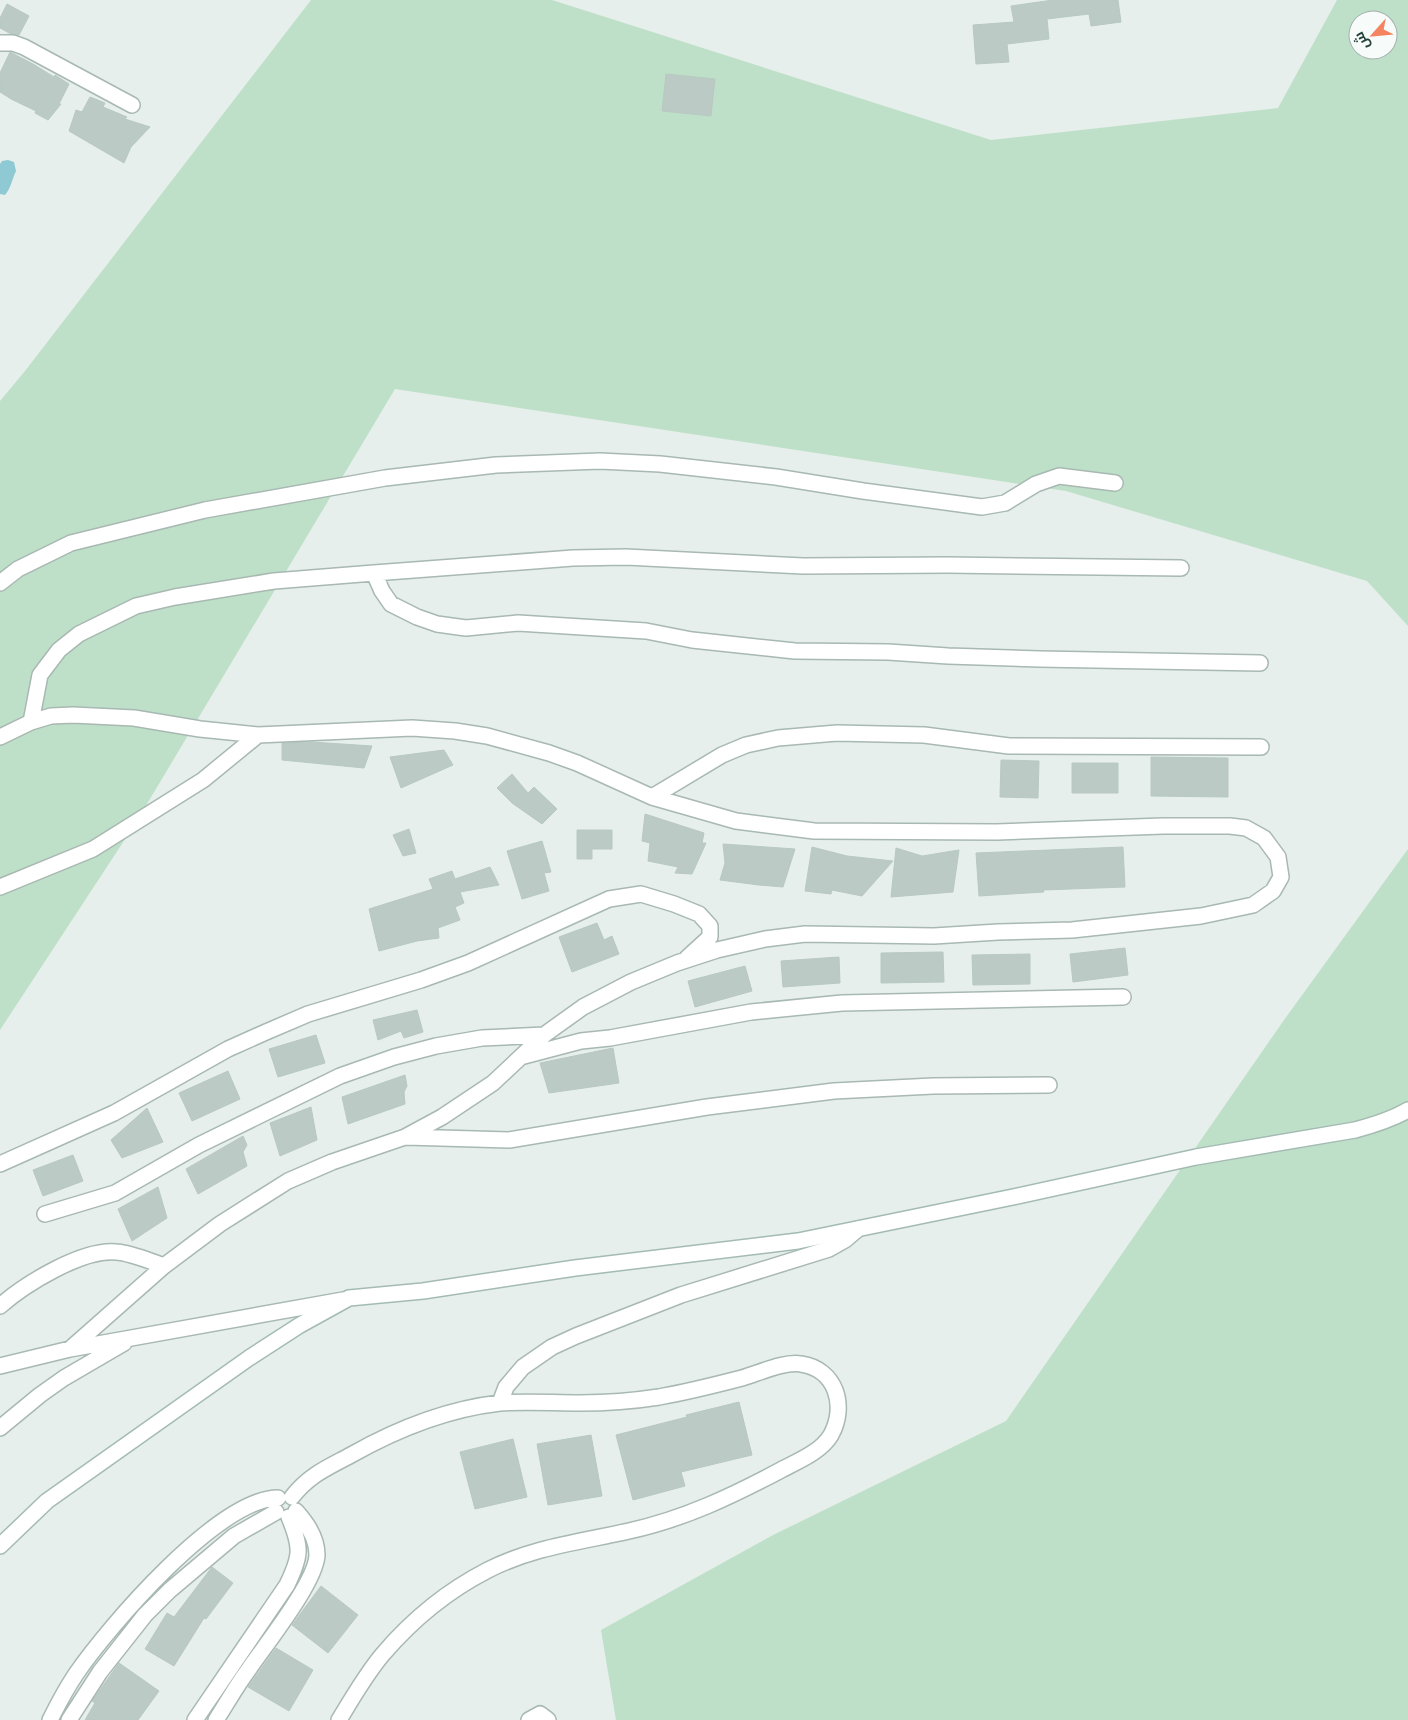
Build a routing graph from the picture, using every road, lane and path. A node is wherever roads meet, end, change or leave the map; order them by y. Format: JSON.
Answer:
{"nodes":[{"id":1,"x":0,"y":43,"type":"edge"},
{"id":2,"x":132,"y":105,"type":"dead end"},
{"id":3,"x":1115,"y":483,"type":"dead end"},
{"id":4,"x":1181,"y":568,"type":"dead end"},
{"id":5,"x":374,"y":573,"type":"junction"},
{"id":6,"x":0,"y":584,"type":"edge"},
{"id":7,"x":1260,"y":663,"type":"dead end"},
{"id":8,"x":31,"y":722,"type":"junction"},
{"id":9,"x":258,"y":735,"type":"junction"},
{"id":10,"x":0,"y":737,"type":"edge"},
{"id":11,"x":1261,"y":747,"type":"dead end"},
{"id":12,"x":652,"y":797,"type":"junction"},
{"id":13,"x":0,"y":887,"type":"edge"},
{"id":14,"x":683,"y":962,"type":"junction"},
{"id":15,"x":1122,"y":997,"type":"dead end"},
{"id":16,"x":544,"y":1035,"type":"junction"},
{"id":17,"x":522,"y":1056,"type":"junction"},
{"id":18,"x":1048,"y":1085,"type":"dead end"},
{"id":19,"x":1408,"y":1110,"type":"edge"},
{"id":20,"x":405,"y":1137,"type":"junction"},
{"id":21,"x":0,"y":1164,"type":"edge"},
{"id":22,"x":45,"y":1214,"type":"dead end"},
{"id":23,"x":858,"y":1229,"type":"junction"},
{"id":24,"x":164,"y":1266,"type":"junction"},
{"id":25,"x":349,"y":1298,"type":"junction"},
{"id":26,"x":0,"y":1306,"type":"edge"},
{"id":27,"x":132,"y":1338,"type":"junction"},
{"id":28,"x":70,"y":1349,"type":"junction"},
{"id":29,"x":0,"y":1366,"type":"edge"},
{"id":30,"x":500,"y":1403,"type":"junction"},
{"id":31,"x":0,"y":1428,"type":"edge"},
{"id":32,"x":286,"y":1507,"type":"junction"},
{"id":33,"x":207,"y":1533,"type":"junction"},
{"id":34,"x":0,"y":1546,"type":"edge"},
{"id":35,"x":218,"y":1550,"type":"junction"},
{"id":36,"x":112,"y":1629,"type":"junction"},
{"id":37,"x":125,"y":1639,"type":"junction"},
{"id":38,"x":213,"y":1695,"type":"junction"},
{"id":39,"x":228,"y":1702,"type":"junction"},
{"id":40,"x":50,"y":1720,"type":"edge"},
{"id":41,"x":69,"y":1720,"type":"edge"},
{"id":42,"x":195,"y":1720,"type":"edge"},
{"id":43,"x":216,"y":1720,"type":"edge"},
{"id":44,"x":340,"y":1720,"type":"edge"},
{"id":45,"x":529,"y":1720,"type":"edge"},
{"id":46,"x":548,"y":1720,"type":"edge"}],
"edges":[{"from":1,"to":2,"type":"street"},
{"from":3,"to":6,"type":"street"},
{"from":4,"to":5,"type":"street"},
{"from":5,"to":7,"type":"street"},
{"from":5,"to":8,"type":"street"},
{"from":8,"to":9,"type":"street"},
{"from":8,"to":10,"type":"street"},
{"from":9,"to":12,"type":"street"},
{"from":9,"to":13,"type":"street"},
{"from":11,"to":12,"type":"street"},
{"from":12,"to":14,"type":"street"},
{"from":14,"to":16,"type":"street"},
{"from":14,"to":21,"type":"street"},
{"from":15,"to":17,"type":"street"},
{"from":16,"to":17,"type":"street"},
{"from":16,"to":22,"type":"street"},
{"from":17,"to":20,"type":"street"},
{"from":18,"to":20,"type":"street"},
{"from":19,"to":23,"type":"street"},
{"from":20,"to":24,"type":"street"},
{"from":23,"to":25,"type":"street"},
{"from":23,"to":30,"type":"street"},
{"from":24,"to":26,"type":"street"},
{"from":24,"to":28,"type":"street"},
{"from":25,"to":27,"type":"street"},
{"from":25,"to":34,"type":"street"},
{"from":27,"to":28,"type":"street"},
{"from":27,"to":31,"type":"street"},
{"from":28,"to":29,"type":"street"},
{"from":30,"to":32,"type":"street"},
{"from":30,"to":44,"type":"street"},
{"from":32,"to":33,"type":"street"},
{"from":32,"to":35,"type":"street"},
{"from":32,"to":38,"type":"street"},
{"from":32,"to":39,"type":"street"},
{"from":33,"to":35,"type":"street"},
{"from":33,"to":36,"type":"street"},
{"from":35,"to":37,"type":"street"},
{"from":36,"to":37,"type":"street"},
{"from":36,"to":40,"type":"street"},
{"from":37,"to":41,"type":"street"},
{"from":38,"to":39,"type":"street"},
{"from":38,"to":42,"type":"street"},
{"from":39,"to":43,"type":"street"},
{"from":45,"to":46,"type":"street"}]}
